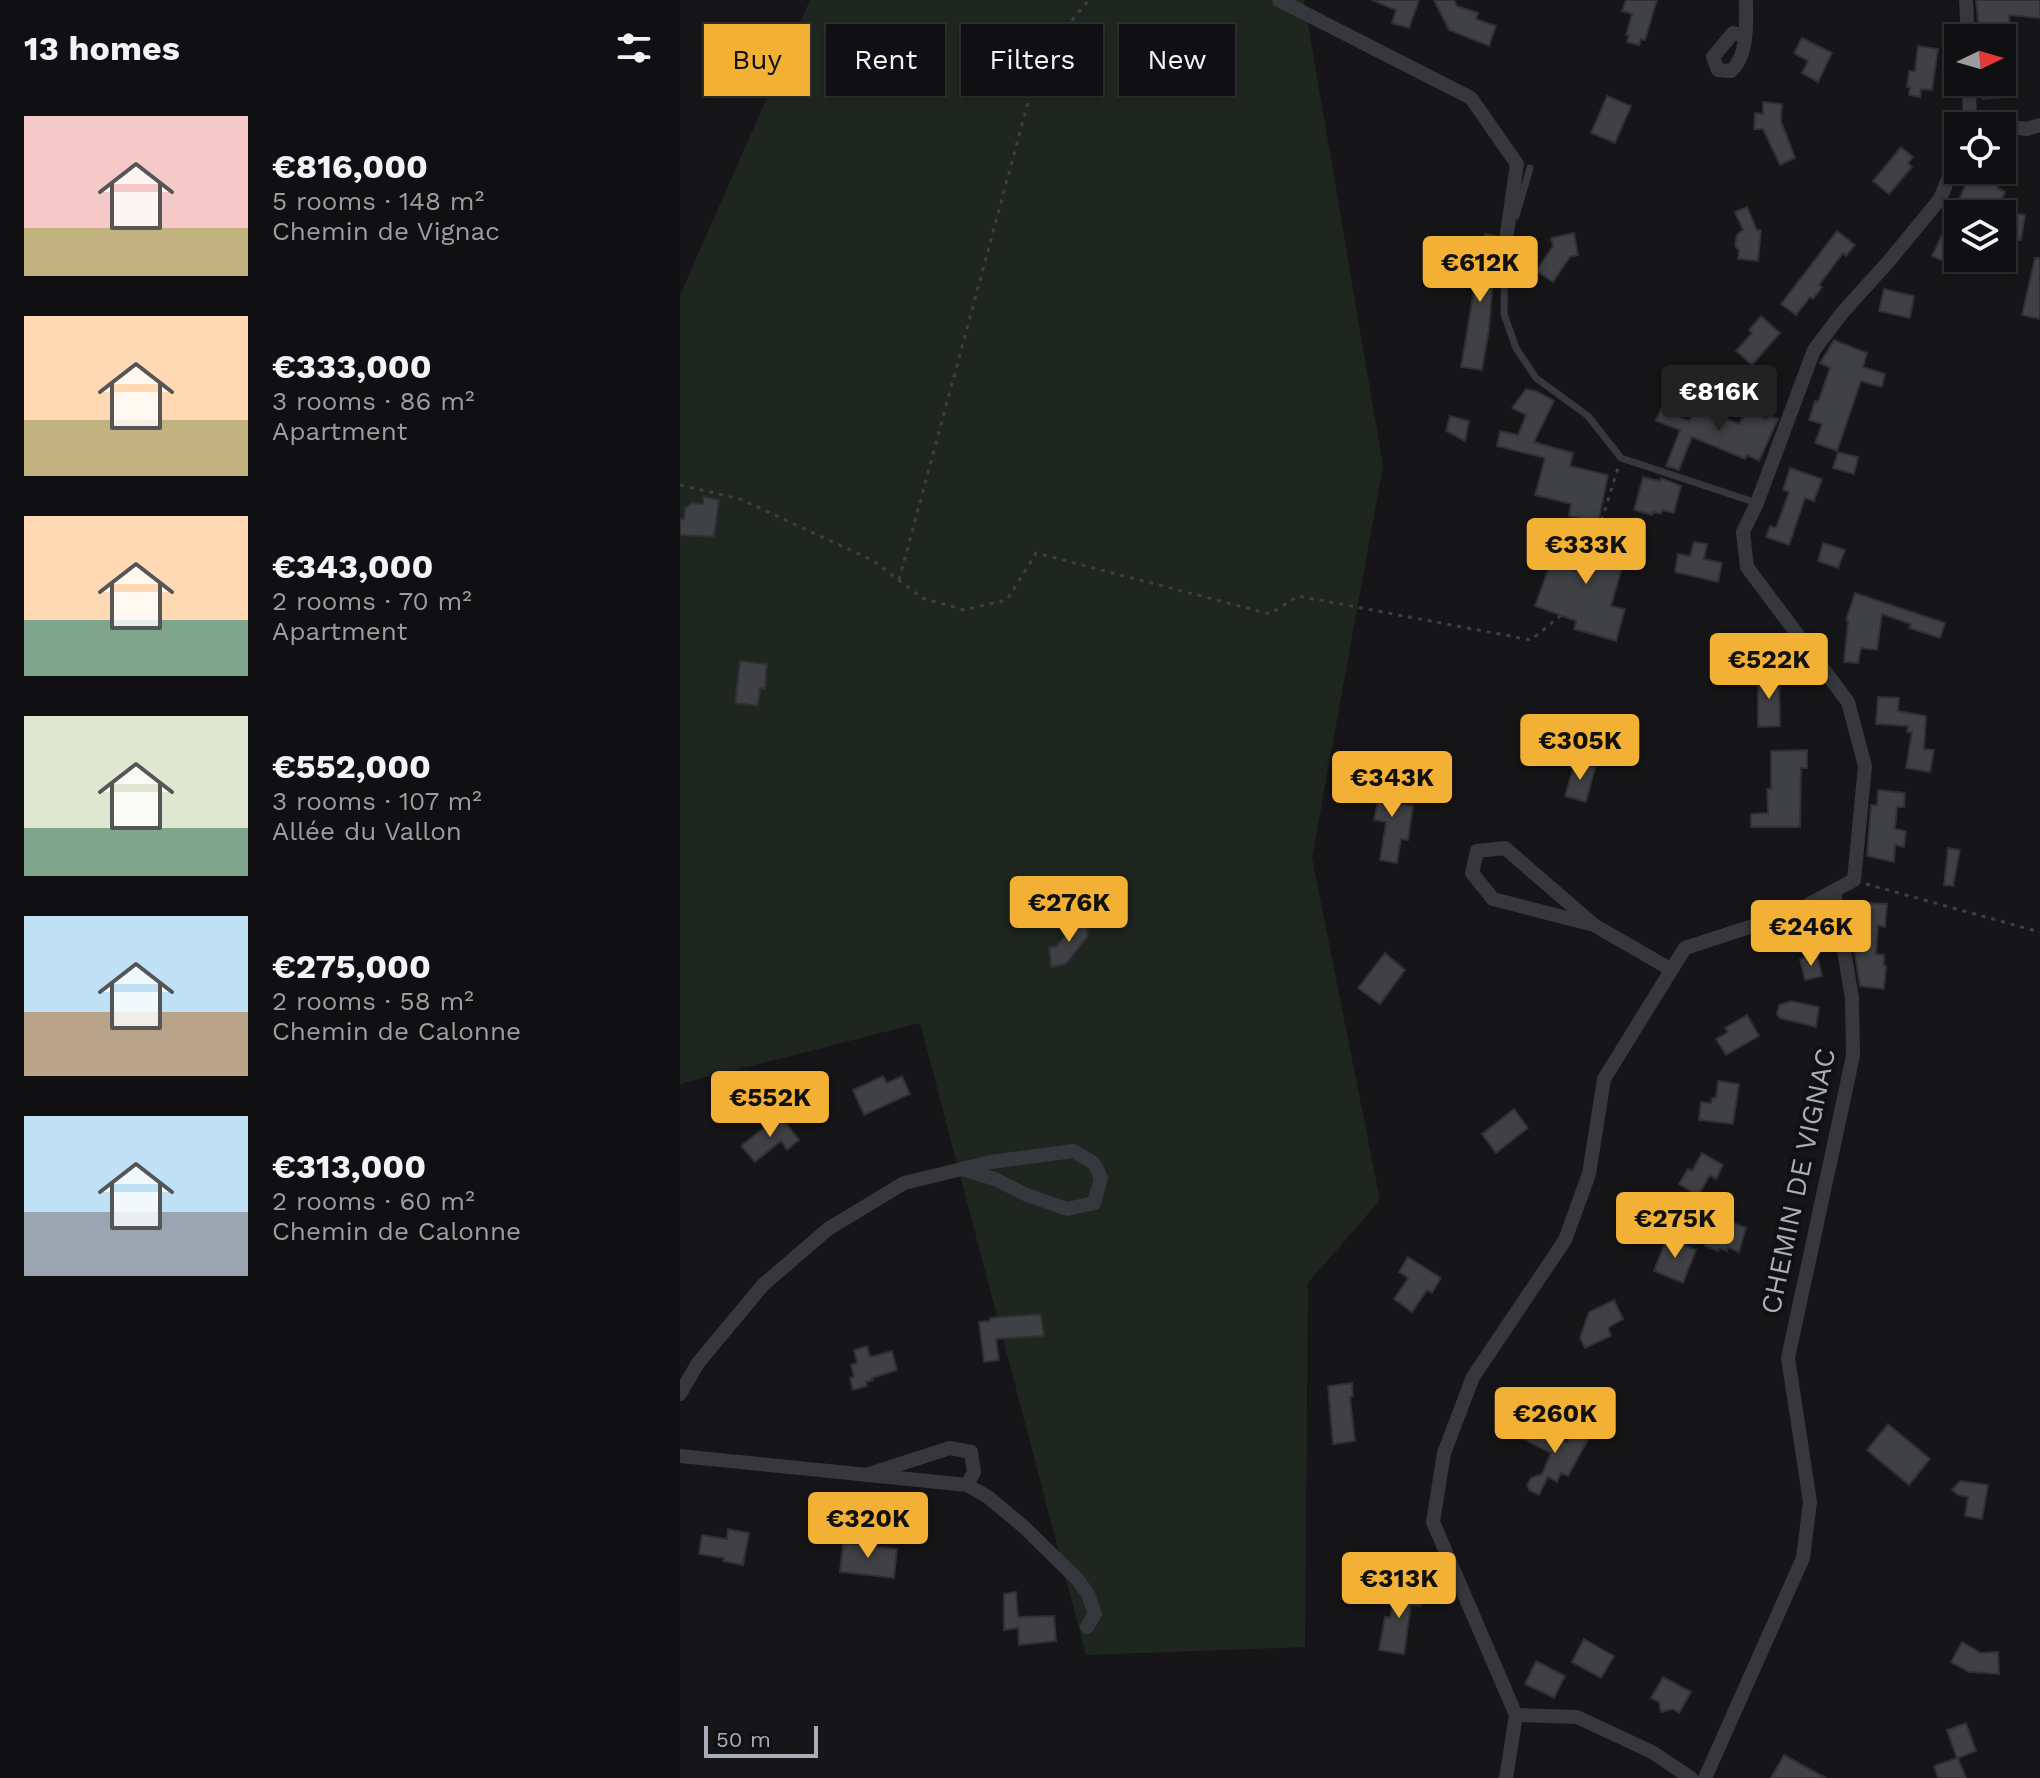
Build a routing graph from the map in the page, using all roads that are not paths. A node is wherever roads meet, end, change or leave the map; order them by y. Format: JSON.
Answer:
{"nodes":[{"id":1,"x":1279,"y":0,"type":"edge"},
{"id":2,"x":1746,"y":0,"type":"edge"},
{"id":3,"x":1966,"y":0,"type":"edge"},
{"id":4,"x":1967,"y":24,"type":"edge"},
{"id":5,"x":1745,"y":36,"type":"dead end"},
{"id":6,"x":2040,"y":125,"type":"edge"},
{"id":7,"x":2016,"y":128,"type":"edge"},
{"id":8,"x":1530,"y":168,"type":"dead end"},
{"id":9,"x":1946,"y":184,"type":"edge"},
{"id":10,"x":1504,"y":253,"type":"junction"},
{"id":11,"x":1757,"y":503,"type":"junction"},
{"id":12,"x":1834,"y":891,"type":"junction"},
{"id":13,"x":1594,"y":925,"type":"junction"},
{"id":14,"x":1670,"y":969,"type":"junction"},
{"id":15,"x":961,"y":1169,"type":"junction"},
{"id":16,"x":680,"y":1394,"type":"edge"},
{"id":17,"x":680,"y":1456,"type":"edge"},
{"id":18,"x":866,"y":1475,"type":"junction"},
{"id":19,"x":967,"y":1485,"type":"junction"},
{"id":20,"x":1087,"y":1627,"type":"dead end"},
{"id":21,"x":1516,"y":1715,"type":"junction"},
{"id":22,"x":1506,"y":1778,"type":"edge"},
{"id":23,"x":1691,"y":1778,"type":"edge"},
{"id":24,"x":1705,"y":1778,"type":"edge"}],
"edges":[{"from":1,"to":10,"type":"street"},
{"from":2,"to":5,"type":"street"},
{"from":3,"to":4,"type":"street"},
{"from":6,"to":7,"type":"street"},
{"from":8,"to":10,"type":"lane"},
{"from":9,"to":11,"type":"street"},
{"from":10,"to":11,"type":"lane"},
{"from":11,"to":12,"type":"street"},
{"from":12,"to":14,"type":"street"},
{"from":12,"to":24,"type":"street","name":"CHEMIN DE VIGNAC"},
{"from":13,"to":13,"type":"street"},
{"from":13,"to":14,"type":"street"},
{"from":14,"to":21,"type":"street"},
{"from":15,"to":15,"type":"street"},
{"from":15,"to":16,"type":"street"},
{"from":17,"to":18,"type":"street"},
{"from":18,"to":19,"type":"street"},
{"from":18,"to":19,"type":"street"},
{"from":19,"to":20,"type":"street"},
{"from":21,"to":22,"type":"street"},
{"from":21,"to":23,"type":"street"}]}
